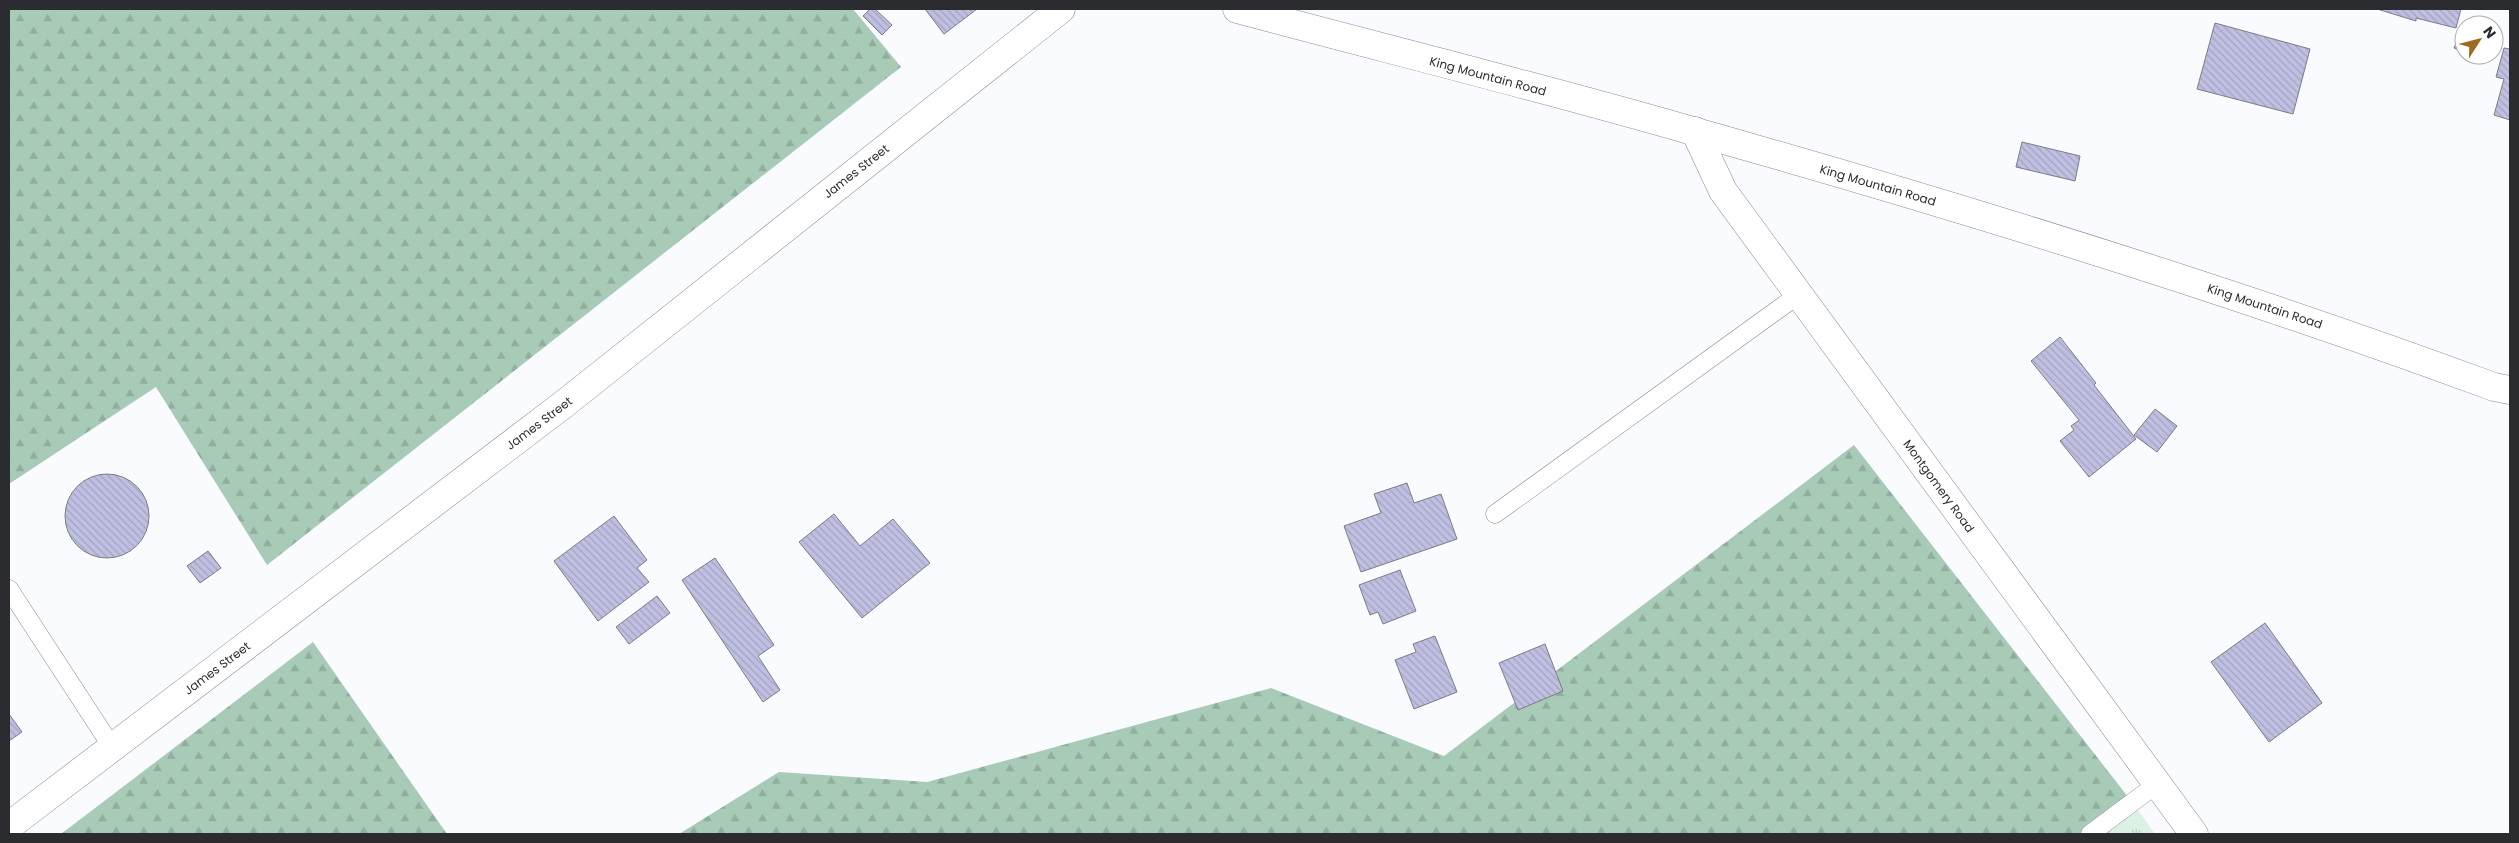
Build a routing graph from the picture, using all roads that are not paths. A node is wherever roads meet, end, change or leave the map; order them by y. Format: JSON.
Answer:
{"nodes":[{"id":1,"x":1061,"y":9,"type":"edge"},
{"id":2,"x":1237,"y":9,"type":"edge"},
{"id":3,"x":1695,"y":131,"type":"junction"},
{"id":4,"x":1798,"y":295,"type":"junction"},
{"id":5,"x":2510,"y":390,"type":"edge"},
{"id":6,"x":1495,"y":514,"type":"dead end"},
{"id":7,"x":9,"y":589,"type":"edge"},
{"id":8,"x":112,"y":747,"type":"junction"},
{"id":9,"x":2157,"y":784,"type":"junction"},
{"id":10,"x":9,"y":826,"type":"edge"},
{"id":11,"x":2090,"y":834,"type":"edge"},
{"id":12,"x":2194,"y":834,"type":"edge"}],
"edges":[{"from":1,"to":8,"type":"street","name":"James Street"},
{"from":2,"to":3,"type":"street","name":"King Mountain Road"},
{"from":3,"to":4,"type":"street","name":"Montgomery Road"},
{"from":3,"to":5,"type":"street","name":"King Mountain Road"},
{"from":4,"to":6,"type":"lane"},
{"from":4,"to":9,"type":"street","name":"Montgomery Road"},
{"from":7,"to":8,"type":"lane"},
{"from":8,"to":10,"type":"street","name":"James Street"},
{"from":9,"to":11,"type":"lane"},
{"from":9,"to":12,"type":"street","name":"Montgomery Road"}]}
